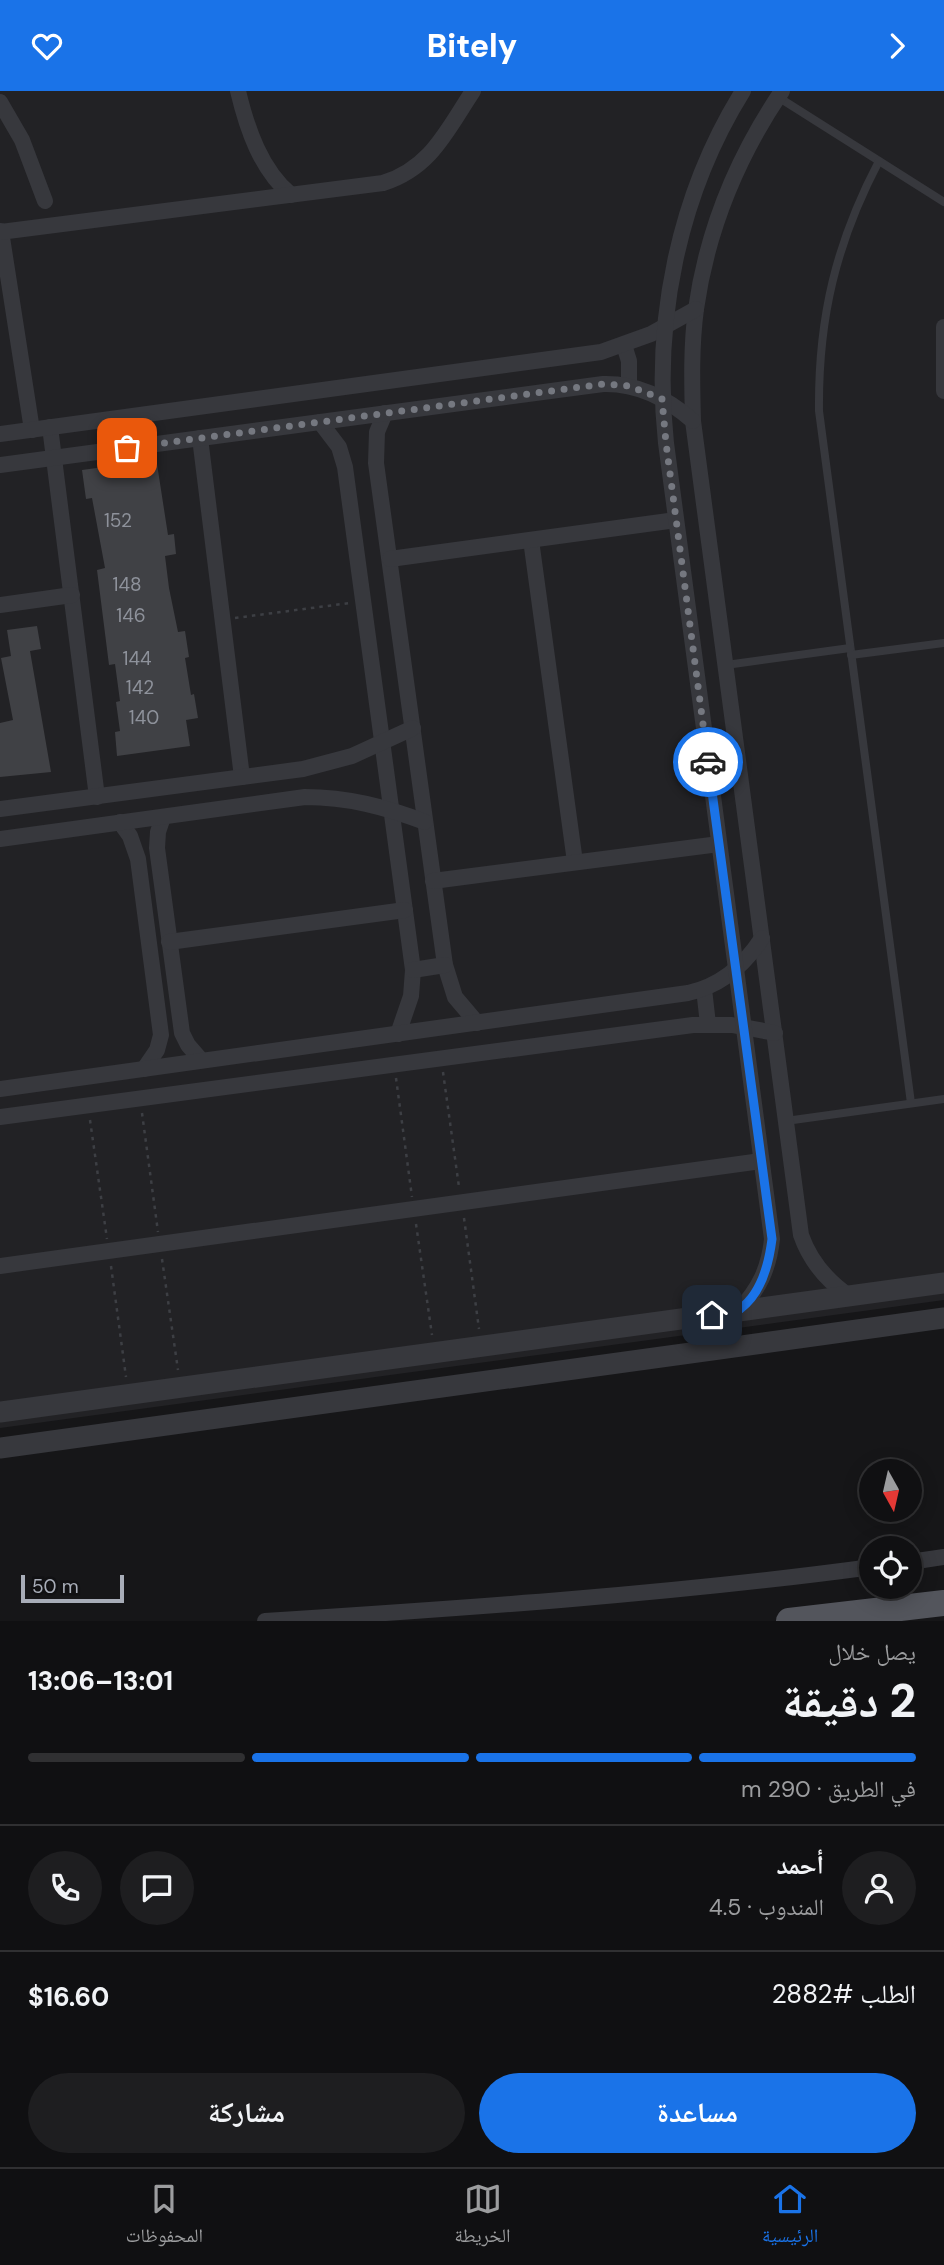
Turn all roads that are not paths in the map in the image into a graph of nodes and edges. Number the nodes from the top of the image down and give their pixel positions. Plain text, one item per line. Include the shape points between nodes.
1 (239, 91) edge
2 (473, 91) edge
3 (743, 91) edge
4 (780, 94) edge
5 (0, 101) edge
6 (879, 161) junction
7 (291, 195) junction
8 (45, 201) dead end
9 (944, 202) edge
10 (0, 232) edge
11 (696, 309) junction
12 (944, 327) edge
13 (664, 328) junction
14 (624, 345) junction
15 (629, 386) junction
16 (944, 391) edge
17 (662, 399) junction
18 (386, 413) junction
19 (693, 421) junction
20 (320, 422) junction
21 (50, 427) junction
22 (32, 430) junction
23 (0, 434) edge
24 (200, 438) junction
25 (54, 458) junction
26 (376, 463) junction
27 (0, 465) edge
28 (345, 467) junction
29 (676, 520) junction
30 (531, 540) junction
31 (390, 559) junction
32 (72, 595) junction
33 (0, 605) edge
34 (944, 643) edge
35 (851, 652) junction
36 (726, 665) junction
37 (412, 728) junction
38 (383, 744) junction
39 (320, 765) junction
40 (242, 777) junction
41 (97, 797) junction
42 (323, 797) junction
43 (0, 809) edge
44 (391, 809) junction
45 (163, 817) junction
46 (425, 822) junction
47 (120, 823) junction
48 (0, 839) edge
49 (719, 843) junction
50 (158, 856) junction
51 (138, 859) junction
52 (575, 862) junction
53 (433, 881) junction
54 (405, 910) junction
55 (762, 938) junction
56 (169, 942) junction
57 (445, 965) junction
58 (413, 969) junction
59 (736, 970) junction
60 (704, 989) junction
61 (477, 1023) junction
62 (708, 1024) junction
63 (743, 1026) junction
64 (182, 1033) junction
65 (775, 1033) junction
66 (398, 1034) junction
67 (161, 1035) junction
68 (307, 1046) junction
69 (201, 1061) junction
70 (144, 1069) junction
71 (311, 1076) junction
72 (0, 1089) edge
73 (944, 1099) edge
74 (911, 1103) junction
75 (0, 1117) edge
76 (786, 1121) junction
77 (761, 1161) junction
78 (801, 1235) junction
79 (772, 1239) junction
80 (0, 1266) edge
81 (944, 1283) edge
82 (849, 1296) junction
83 (738, 1311) junction
84 (944, 1318) edge
85 (481, 1346) junction
86 (487, 1380) junction
87 (0, 1412) edge
88 (0, 1448) edge
89 (944, 1557) edge
90 (922, 1560) edge
91 (859, 1569) edge
92 (944, 1602) edge
93 (265, 1621) edge
94 (789, 1621) edge

1 - 7 street via 262,160
2 - 7 street via 438,145 408,173 383,183
3 - 13 street via 694,195 676,257
4 - 6 lane
4 - 11 street via 725,198
5 - 8 street via 22,140
6 - 9 lane
6 - 35 lane via 835,263 818,374
7 - 10 street
10 - 22 street
11 - 13 street
11 - 19 street
12 - 16 street
13 - 14 street
13 - 17 street
14 - 15 street
14 - 21 street via 601,352
15 - 17 street
15 - 18 street via 603,384
17 - 19 street
17 - 29 street
18 - 20 street
18 - 26 street via 377,432
19 - 36 street
20 - 24 street
20 - 28 street via 339,447
21 - 22 street
21 - 25 street
22 - 23 street
24 - 25 street
24 - 40 street
25 - 27 street
25 - 32 street
26 - 28 street
26 - 31 street
28 - 38 street
29 - 30 street
29 - 49 street
30 - 31 street
30 - 52 street
31 - 37 street
32 - 33 street
32 - 41 street
34 - 35 lane
35 - 36 lane
35 - 74 lane
36 - 55 street
37 - 38 street
37 - 46 street
38 - 39 street
38 - 44 street
39 - 40 street
39 - 42 street
40 - 41 street
41 - 43 street
42 - 44 street
42 - 45 street
44 - 46 street
44 - 54 street
45 - 47 street
45 - 50 street
46 - 53 street
47 - 48 street
47 - 51 street
49 - 52 street
49 - 59 street
50 - 51 street
50 - 56 street
51 - 67 street
52 - 53 street
53 - 57 street
54 - 56 street
54 - 58 street
55 - 59 street
55 - 65 street
56 - 64 street
57 - 58 street
57 - 61 street via 455,997
58 - 66 street via 408,1009
59 - 60 street
59 - 63 street
60 - 61 street
60 - 62 street
61 - 66 street
62 - 63 street
62 - 71 street
63 - 65 street
63 - 77 street
64 - 67 street
64 - 69 street
65 - 76 street
66 - 68 street
67 - 70 street
68 - 69 street
68 - 71 street
69 - 70 street
70 - 72 street
71 - 75 street
73 - 74 lane
74 - 76 lane
76 - 78 street
77 - 79 street
77 - 80 street
78 - 79 street
78 - 82 street via 816,1265
79 - 83 street via 762,1278
81 - 82 street
82 - 83 street
83 - 85 street
84 - 86 street
85 - 86 street
85 - 87 street
86 - 88 street
89 - 90 street
91 - 93 street via 780,1580
92 - 94 main road

